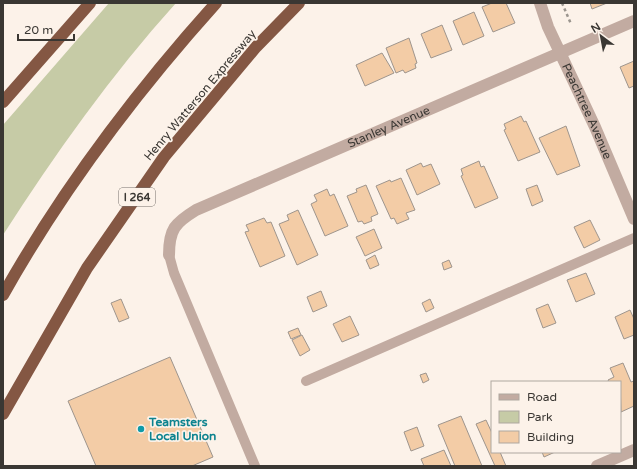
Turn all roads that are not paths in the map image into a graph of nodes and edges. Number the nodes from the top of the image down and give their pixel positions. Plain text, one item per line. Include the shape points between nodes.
1 (90, 3) edge
2 (216, 3) edge
3 (299, 3) edge
4 (540, 3) edge
5 (634, 21) edge
6 (560, 54) junction
7 (3, 102) edge
8 (634, 219) edge
9 (634, 238) edge
10 (169, 255) joint
11 (3, 294) edge
12 (306, 381) dead end
13 (3, 413) edge
14 (634, 450) edge
15 (253, 465) edge
16 (597, 466) edge

1 - 7 highway
2 - 11 highway via 177,46 102,144 40,234
3 - 13 highway, Henry Watterson Expressway / I 264 via 256,48 164,157 87,268
4 - 6 street, Peachtree Avenue
5 - 6 street, Stanley Avenue
6 - 8 street, Peachtree Avenue via 595,127
6 - 10 street, Stanley Avenue via 196,210 178,222 169,241
9 - 12 lane
10 - 15 lane via 174,273
14 - 16 street

